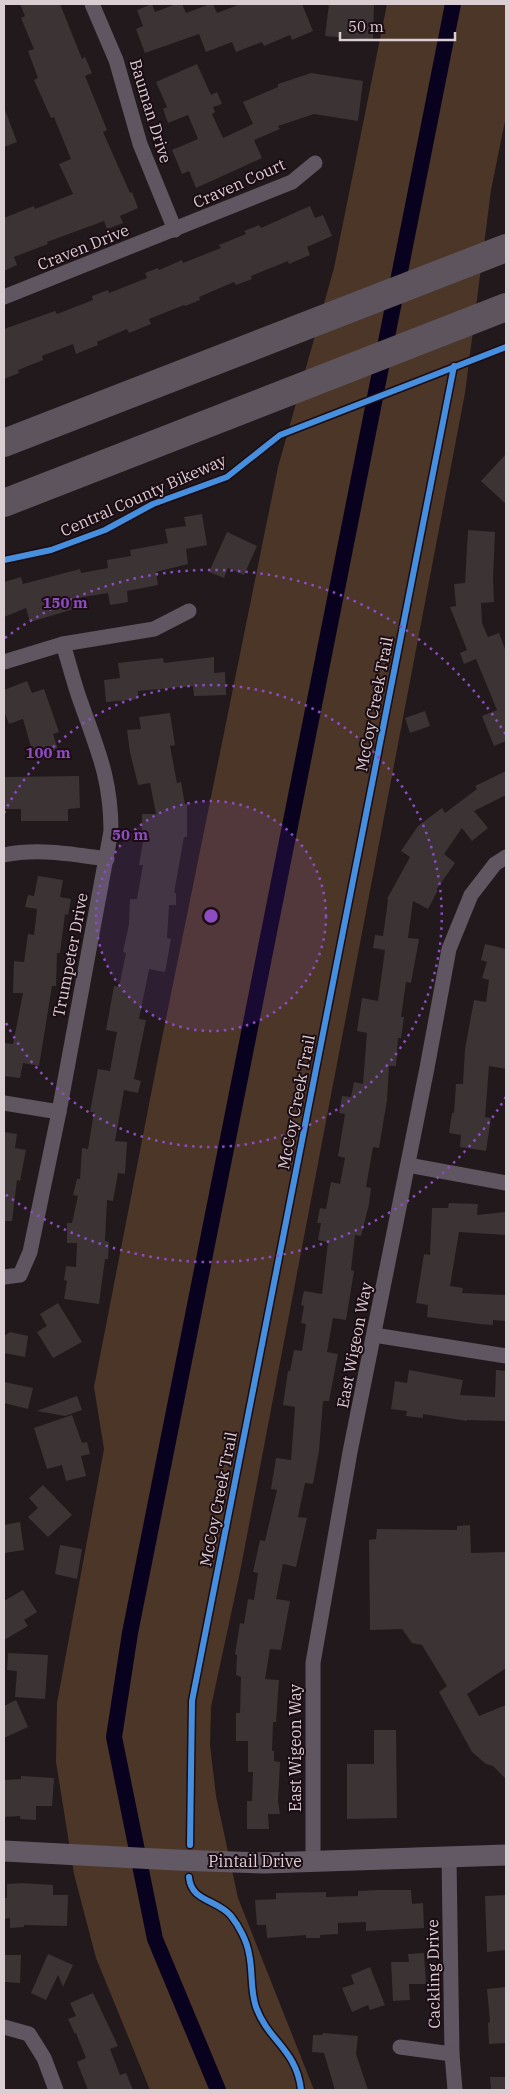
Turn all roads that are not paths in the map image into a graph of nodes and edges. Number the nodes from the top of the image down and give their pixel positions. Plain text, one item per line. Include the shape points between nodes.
1 (92, 4) edge
2 (315, 163) dead end
3 (174, 230) junction
4 (506, 248) edge
5 (4, 297) edge
6 (506, 307) edge
7 (4, 443) edge
8 (4, 503) edge
9 (189, 611) dead end
10 (63, 644) junction
11 (4, 662) edge
12 (4, 855) edge
13 (506, 857) edge
14 (107, 859) junction
15 (4, 1103) edge
16 (58, 1112) junction
17 (408, 1165) junction
18 (506, 1183) edge
19 (4, 1277) edge
20 (374, 1335) junction
21 (506, 1356) edge
22 (4, 1851) edge
23 (506, 1855) edge
24 (449, 1858) junction
25 (313, 1862) junction
26 (4, 2027) edge
27 (400, 2047) dead end
28 (452, 2054) junction
29 (56, 2090) edge
30 (455, 2090) edge

1 - 3 street, Bauman Drive via 116,60 140,144
2 - 3 street, Craven Court via 292,182
3 - 5 street, Craven Drive
4 - 7 highway
6 - 8 highway
9 - 10 street via 154,629
10 - 11 street
10 - 14 street, Trumpeter Drive via 106,776 111,805
12 - 14 street via 53,852
13 - 17 street, East Wigeon Way via 495,864 471,896 449,949
14 - 16 street, Trumpeter Drive
15 - 16 street
16 - 19 street, Trumpeter Drive via 30,1252 20,1276
17 - 18 street
17 - 20 street, East Wigeon Way
20 - 21 street
20 - 25 street, East Wigeon Way via 313,1663
22 - 25 street, Pintail Drive via 176,1860
23 - 24 street, Pintail Drive
24 - 25 street, Pintail Drive
24 - 28 street, Cackling Drive
26 - 29 street via 29,2034 44,2058
27 - 28 street
28 - 30 street, Cackling Drive

